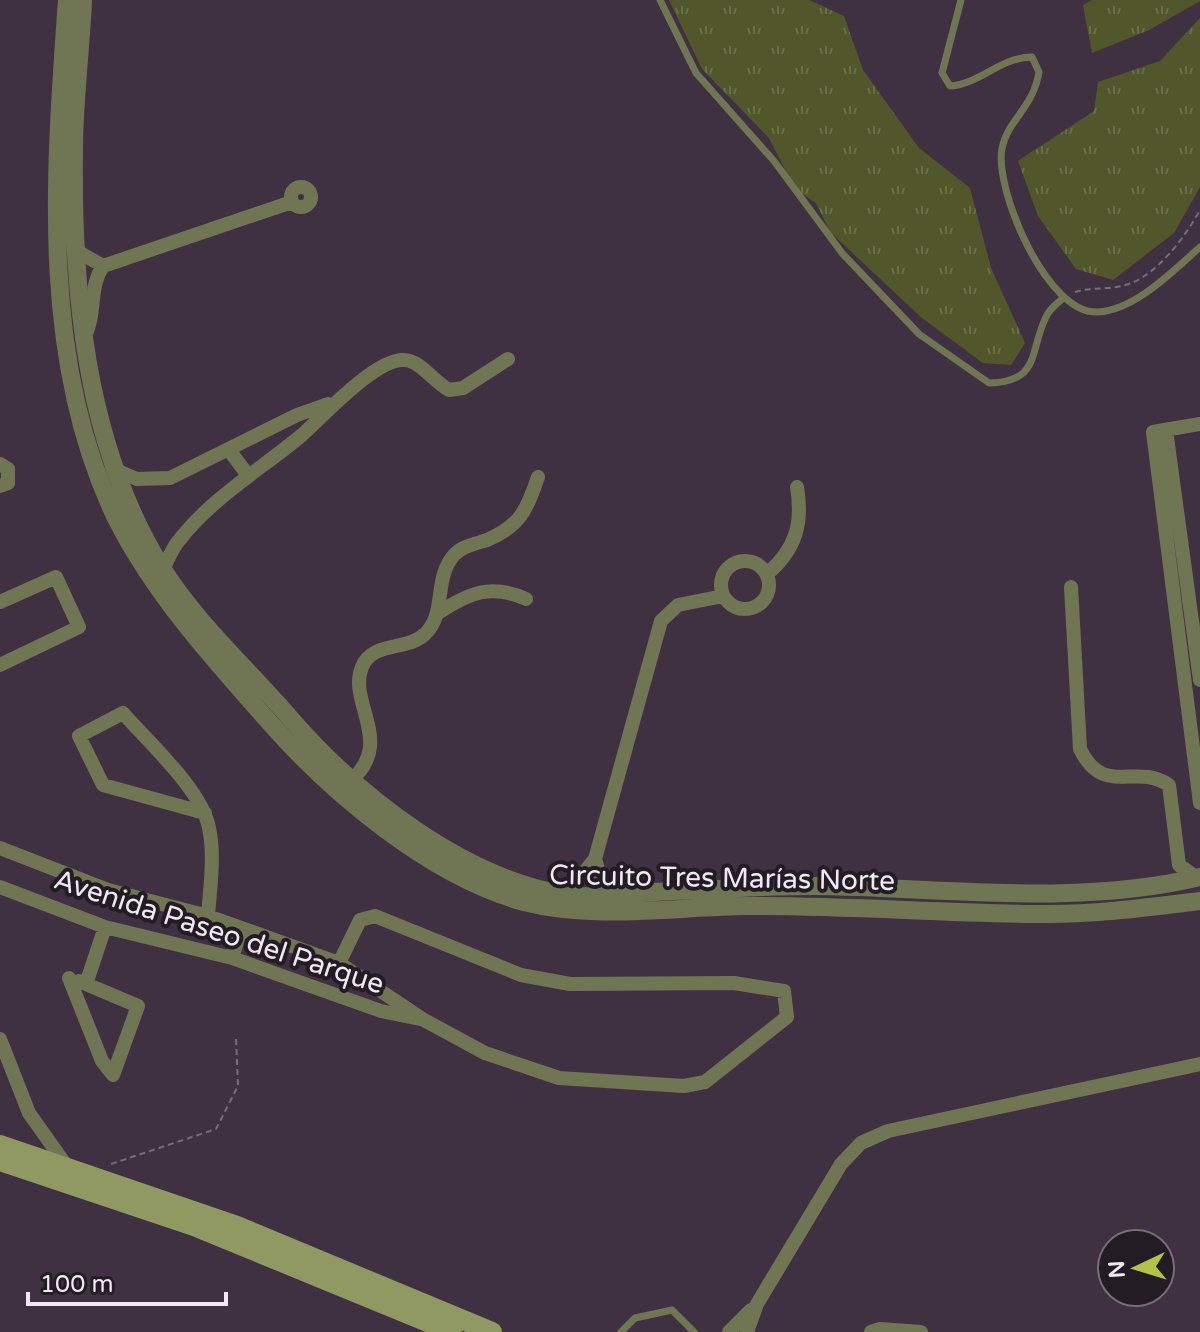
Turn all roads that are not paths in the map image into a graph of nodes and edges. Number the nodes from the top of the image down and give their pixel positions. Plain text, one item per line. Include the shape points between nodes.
1 (67, 0) edge
2 (83, 0) edge
3 (660, 0) edge
4 (961, 0) edge
5 (292, 202) dead end
6 (1200, 247) edge
7 (75, 250) junction
8 (103, 266) junction
9 (1063, 298) junction
10 (84, 344) junction
11 (65, 349) junction
12 (508, 359) dead end
13 (333, 403) junction
14 (1200, 424) edge
15 (1166, 430) junction
16 (229, 450) junction
17 (0, 464) edge
18 (115, 470) junction
19 (247, 474) junction
20 (538, 477) dead end
21 (0, 486) edge
22 (797, 487) dead end
23 (163, 570) junction
24 (768, 573) junction
25 (1071, 587) dead end
26 (723, 596) junction
27 (526, 599) dead end
28 (0, 602) edge
29 (1173, 605) junction
30 (1193, 612) edge
31 (438, 613) junction
32 (0, 665) edge
33 (1200, 680) edge
34 (309, 753) junction
35 (350, 781) junction
36 (1200, 803) edge
37 (205, 813) junction
38 (0, 848) edge
39 (595, 859) junction
40 (1179, 865) junction
41 (1199, 878) edge
42 (1159, 885) junction
43 (0, 887) edge
44 (566, 895) junction
45 (601, 896) junction
46 (1200, 901) edge
47 (208, 916) junction
48 (105, 927) junction
49 (241, 929) junction
50 (232, 958) junction
51 (339, 963) junction
52 (86, 984) junction
53 (424, 1020) junction
54 (0, 1039) edge
55 (1200, 1064) edge
56 (0, 1145) edge
57 (0, 1161) edge
58 (68, 1168) junction
59 (757, 1304) junction
60 (452, 1332) edge
61 (492, 1332) edge
62 (621, 1332) edge
63 (694, 1332) edge
64 (729, 1332) edge
65 (747, 1332) edge
66 (871, 1332) edge
67 (921, 1332) edge

1 - 11 street, Circuito Tres Marías Norte via 58,124
2 - 7 street, Circuito Tres Marías Norte via 74,145
3 - 9 lane via 696,73 774,161 842,253 919,334 989,383 1002,382 1020,377 1031,365 1044,319
4 - 9 lane via 942,73 950,86 962,85 1014,57 1032,57 1039,72 1031,103 1009,129 1001,166 1022,237
5 - 8 street
6 - 9 lane via 1141,295 1113,310 1093,313
7 - 8 street
7 - 10 street, Circuito Tres Marías Norte
8 - 10 street via 96,277
10 - 11 street
10 - 18 street, Circuito Tres Marías Norte
11 - 34 street, Circuito Tres Marías Norte via 102,484 142,563 174,611
12 - 13 street via 463,388 449,390 415,364 387,364
13 - 16 street
13 - 19 street via 305,432
14 - 15 street
15 - 29 street via 1153,432
15 - 30 street
16 - 18 street via 170,478 137,479
16 - 19 street
17 - 21 street via 8,469 8,483
18 - 23 street, Circuito Tres Marías Norte via 132,517
19 - 23 street via 177,543
20 - 31 street via 514,527 455,554 444,570
22 - 24 street via 802,513 794,539
23 - 34 street, Circuito Tres Marías Norte
24 - 26 street via 753,561 734,563 721,577
24 - 26 street via 770,593 757,608 737,609
25 - 40 street via 1080,749 1090,769 1108,777 1157,777 1169,785
26 - 39 street via 678,605 661,621
27 - 31 street via 488,589 466,595
28 - 32 street via 56,577 79,627
29 - 30 street
29 - 36 street
30 - 33 street
31 - 35 street via 422,637 374,653 360,669 371,741 365,768
34 - 35 street, Circuito Tres Marías Norte
34 - 46 street, Circuito Tres Marías Norte via 394,835 448,869 525,902 576,909 848,906 1050,914
35 - 44 street, Circuito Tres Marías Norte via 459,856 504,877
37 - 37 street via 123,713 79,736 103,785
37 - 47 street via 210,843
38 - 47 street, Avenida Paseo del Parque via 108,890
39 - 44 street
39 - 45 street
40 - 41 street
40 - 42 street
41 - 42 street, Circuito Tres Marías Norte
42 - 45 street, Circuito Tres Marías Norte via 1014,893 810,886
43 - 48 street, Avenida Paseo del Parque
44 - 45 street, Circuito Tres Marías Norte
47 - 49 street, Avenida Paseo del Parque
48 - 50 street, Avenida Paseo del Parque
48 - 52 street
49 - 50 street
49 - 51 street, Avenida Paseo del Parque
50 - 53 street, Avenida Paseo del Parque via 381,1011
51 - 53 street, Avenida Paseo del Parque
51 - 53 street, Avenida Paseo del Parque via 360,920 375,916 521,975 570,984 734,983 784,991 787,1017 705,1082 684,1086 559,1078 485,1053
52 - 52 street via 69,978 102,1061 113,1075 138,1006
54 - 58 street via 29,1113
55 - 59 street via 888,1131 861,1143 841,1164
56 - 58 main road
57 - 60 main road via 194,1226
58 - 61 main road via 237,1226
59 - 64 street
59 - 65 street
62 - 63 lane via 635,1318 672,1310
66 - 67 street

